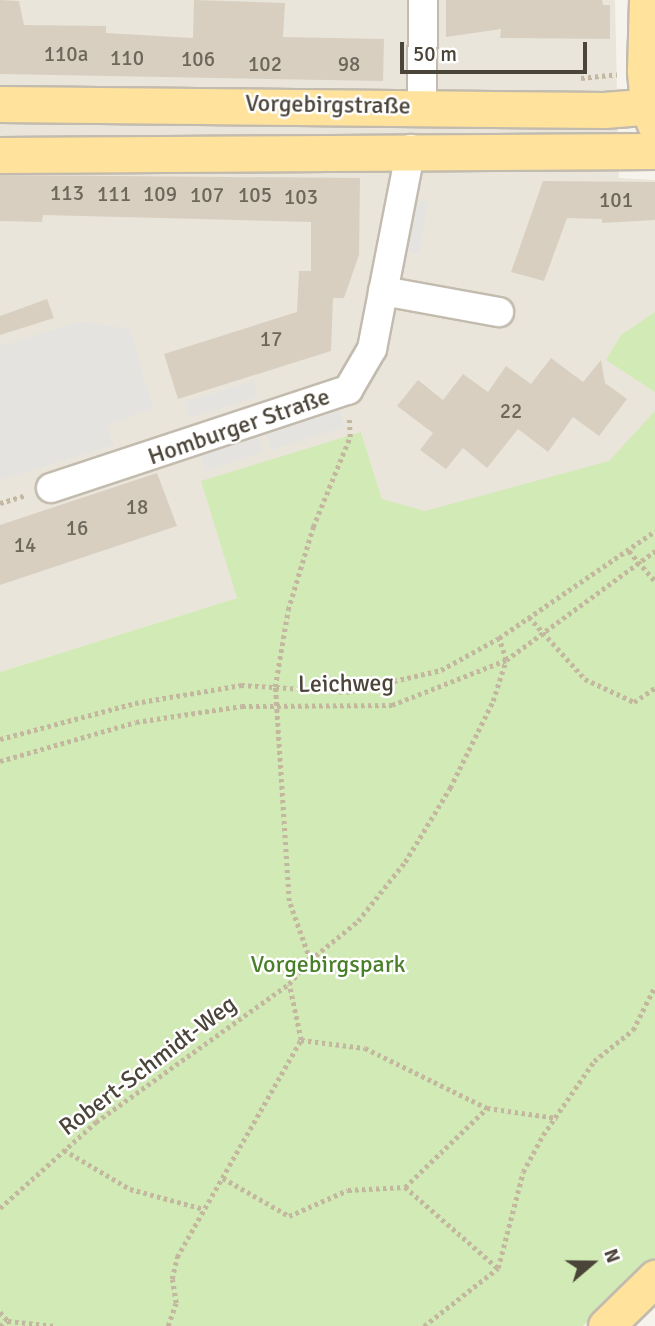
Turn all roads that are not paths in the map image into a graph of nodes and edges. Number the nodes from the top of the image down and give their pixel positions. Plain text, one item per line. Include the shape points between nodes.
1 (423, 0) edge
2 (647, 0) edge
3 (0, 104) edge
4 (422, 107) junction
5 (653, 112) edge
6 (411, 149) junction
7 (655, 151) edge
8 (0, 155) edge
9 (383, 291) junction
10 (499, 312) dead end
11 (51, 488) dead end
12 (655, 1278) edge
13 (606, 1326) edge

1 - 4 street
2 - 5 main road
3 - 4 main road, Vorgebirgstraße
4 - 5 main road, Vorgebirgstraße
6 - 7 main road, Vorgebirgstraße
6 - 8 main road, Vorgebirgstraße
6 - 9 street, Homburger Straße
9 - 10 street
9 - 11 street, Homburger Straße via 372,349 348,390
12 - 13 main road

